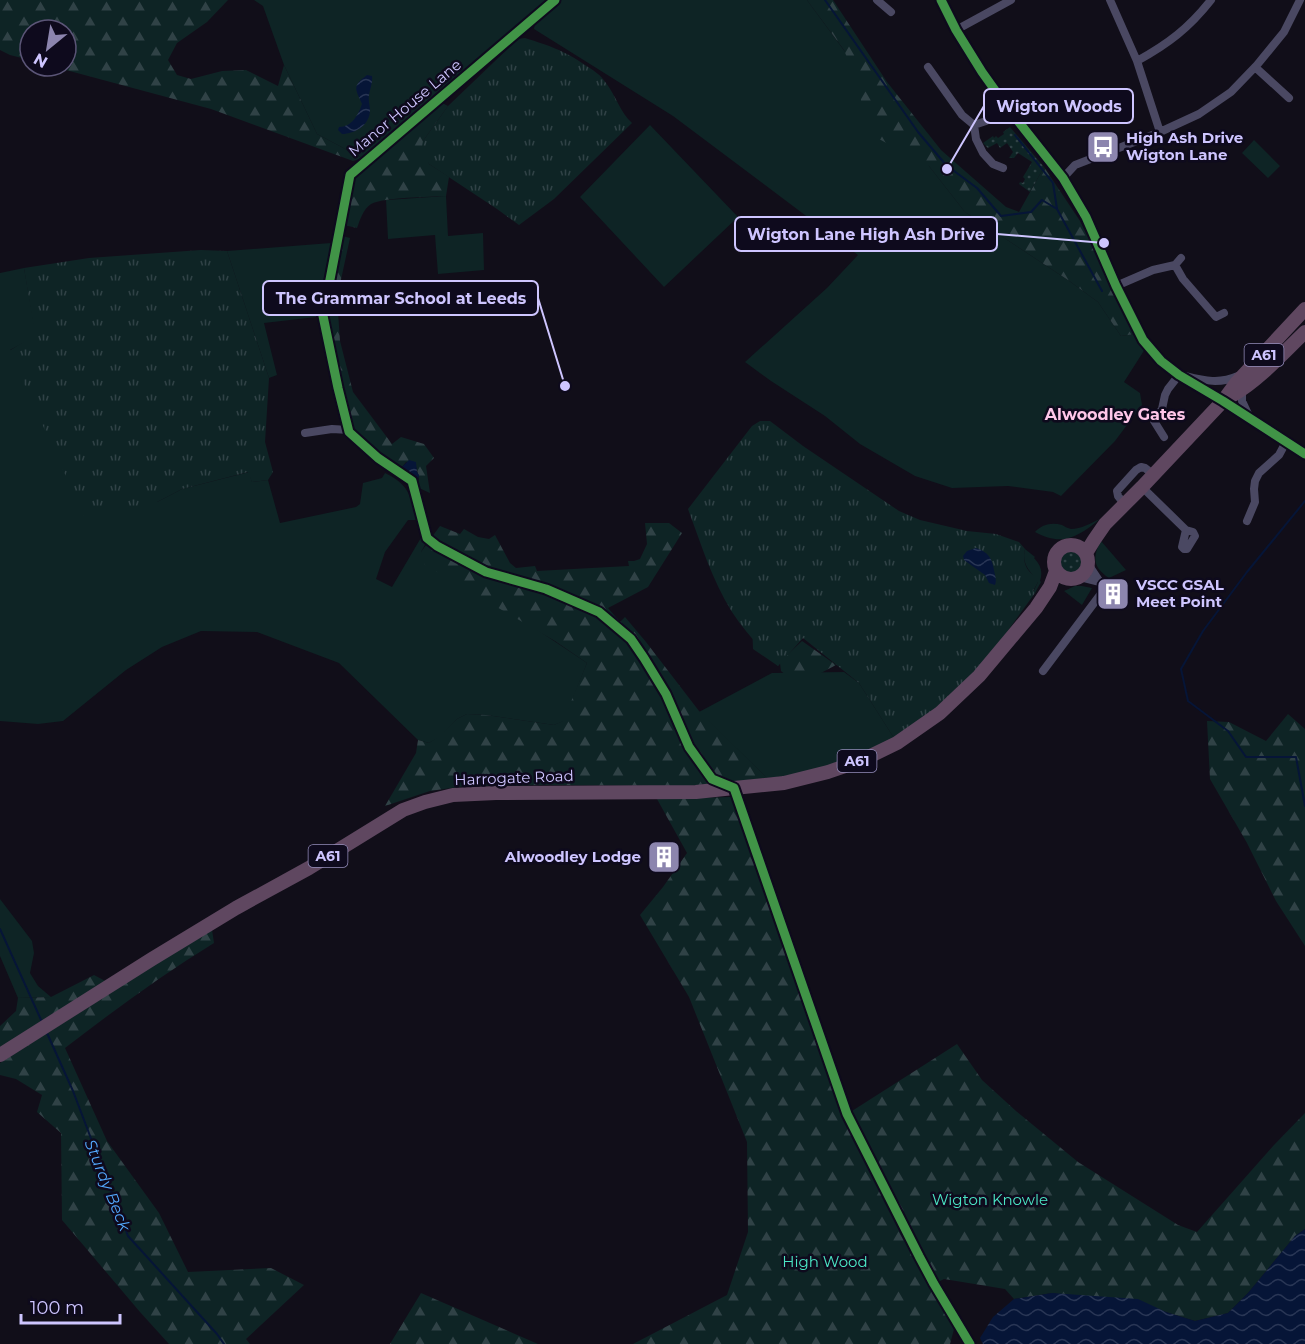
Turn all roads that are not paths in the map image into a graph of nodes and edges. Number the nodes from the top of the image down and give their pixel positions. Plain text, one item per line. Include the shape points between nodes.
1 (555, 0) edge
2 (877, 0) edge
3 (941, 0) edge
4 (1011, 0) edge
5 (1110, 0) edge
6 (1211, 0) edge
7 (1300, 0) edge
8 (891, 12) dead end
9 (956, 30) junction
10 (1137, 61) junction
11 (928, 67) dead end
12 (1256, 67) junction
13 (1289, 98) dead end
14 (1007, 107) junction
15 (974, 125) junction
16 (1160, 132) junction
17 (1003, 168) dead end
18 (1063, 178) junction
19 (1181, 258) dead end
20 (1174, 265) junction
21 (1116, 286) junction
22 (1305, 309) edge
23 (1224, 313) dead end
24 (1305, 332) edge
25 (1281, 345) junction
26 (1248, 370) junction
27 (1179, 375) junction
28 (1242, 389) junction
29 (1223, 401) junction
30 (1249, 418) junction
31 (349, 430) junction
32 (304, 433) dead end
33 (1164, 437) dead end
34 (1286, 441) junction
35 (1305, 454) edge
36 (1154, 475) junction
37 (1142, 488) junction
38 (1125, 505) junction
39 (1247, 521) dead end
40 (1105, 524) junction
41 (1186, 531) dead end
42 (1074, 545) junction
43 (437, 546) dead end
44 (1087, 559) junction
45 (1068, 576) junction
46 (1103, 585) junction
47 (1114, 594) dead end
48 (1043, 671) dead end
49 (0, 1055) edge

1 - 31 street, Manor House Lane via 350,175 323,316
2 - 8 street
3 - 9 street
4 - 9 street
5 - 10 street
6 - 10 street via 1165,46
7 - 12 street via 1284,32
9 - 14 street
10 - 16 street
11 - 15 street via 962,115
12 - 13 street
12 - 16 street via 1231,92 1199,114
14 - 15 street
14 - 18 street
15 - 17 street via 983,153
16 - 18 street via 1075,165
18 - 21 street via 1086,218
19 - 20 street
20 - 21 street
20 - 23 street via 1216,317
21 - 27 street via 1143,340
22 - 25 highway, A61
24 - 25 highway, A61
25 - 26 highway, A61
25 - 28 highway, A61
26 - 27 street via 1227,381 1209,382
26 - 29 highway, A61
27 - 29 street
27 - 33 street via 1154,421
28 - 29 highway, A61
28 - 30 street
29 - 30 street
29 - 36 highway, A61
30 - 34 street
31 - 32 street
31 - 43 street via 378,458 412,481 427,538
34 - 35 street
34 - 39 street via 1279,455 1259,472 1255,502
36 - 37 highway, A61
36 - 38 street via 1145,468 1136,470 1117,491
37 - 38 highway, A61
37 - 41 street
38 - 40 highway, A61
40 - 42 highway, A61
40 - 44 highway, A61
42 - 44 highway via 1083,549
42 - 45 highway, A61 via 1064,546 1056,554 1054,566
44 - 45 highway, A61 via 1087,569
44 - 46 street
45 - 46 street
45 - 49 highway, Harrogate Road / A61 via 940,713 897,743 860,761 784,783 696,792 496,793 453,795 425,802 403,810 152,959
46 - 47 street
46 - 48 street

